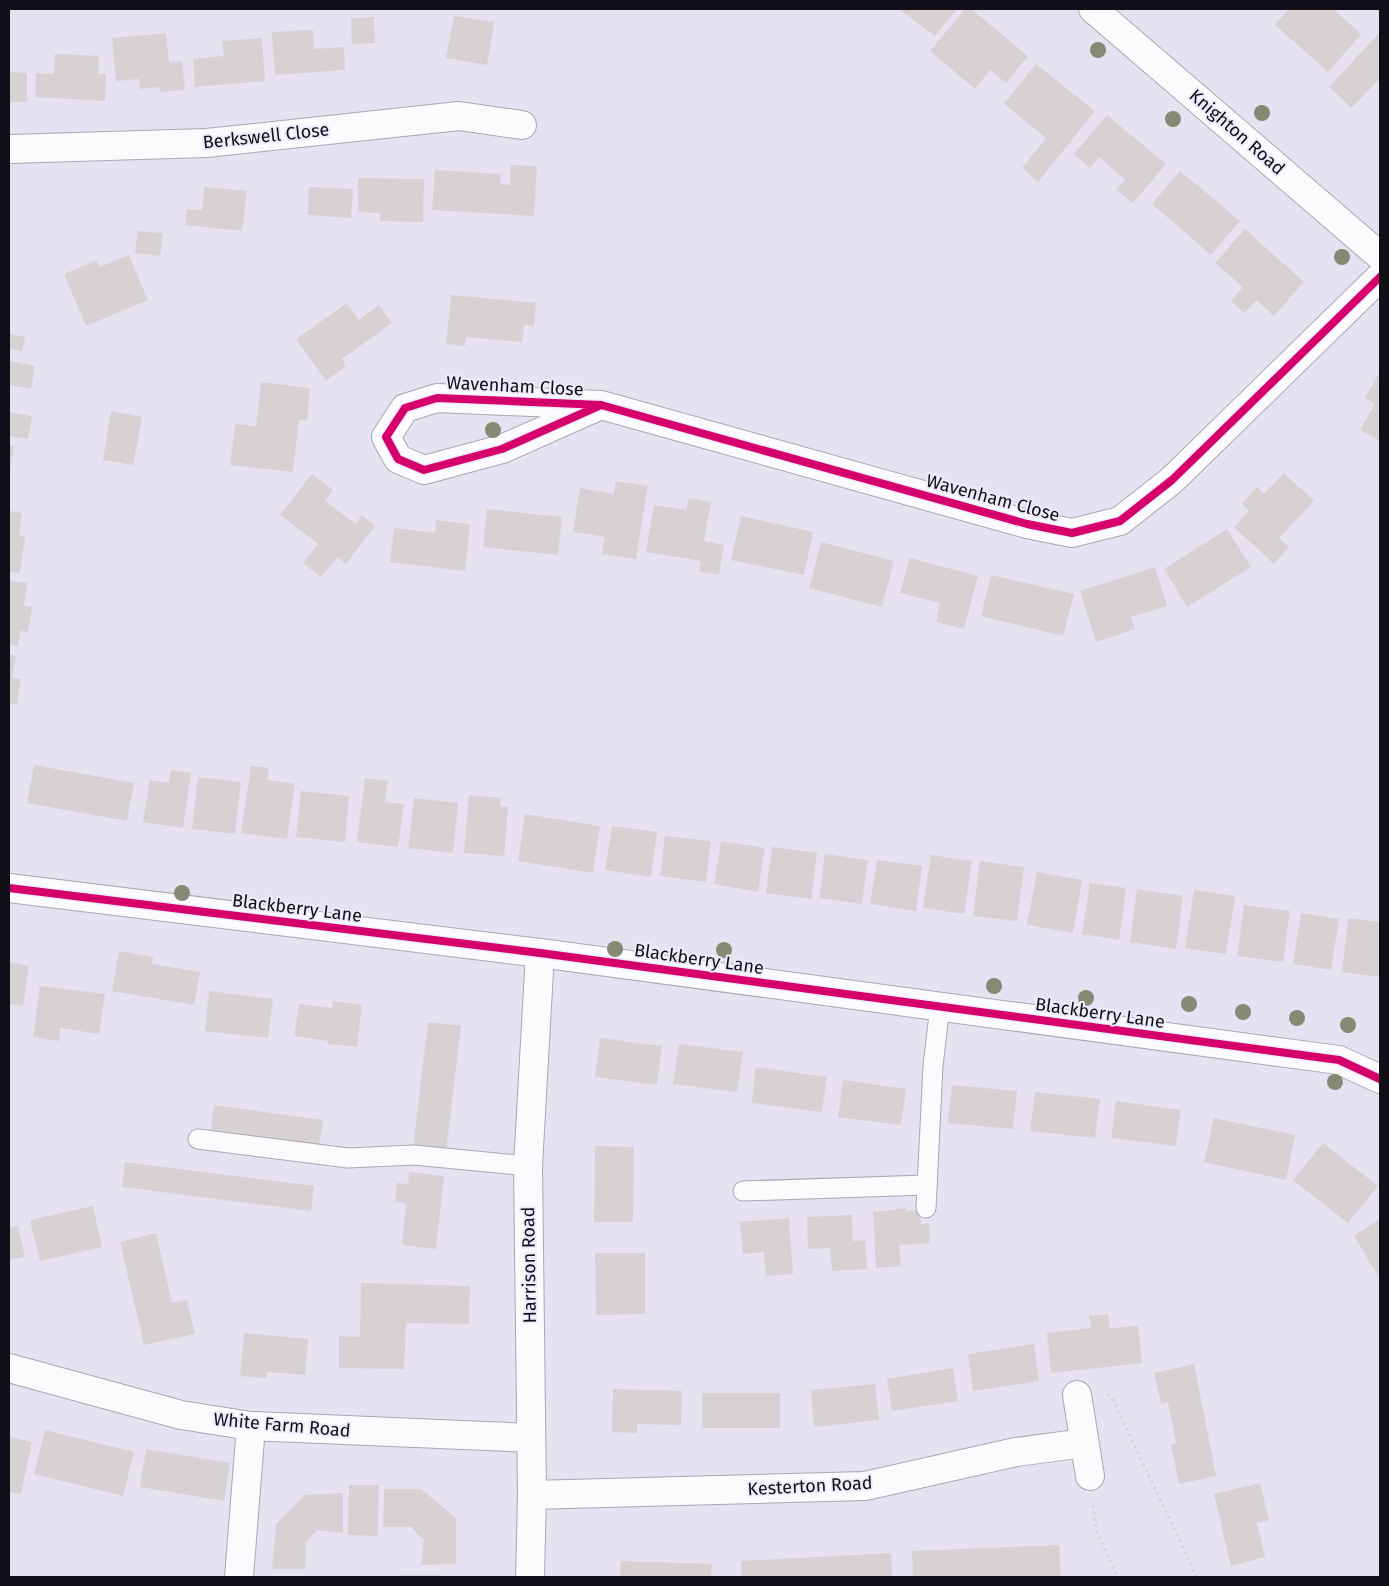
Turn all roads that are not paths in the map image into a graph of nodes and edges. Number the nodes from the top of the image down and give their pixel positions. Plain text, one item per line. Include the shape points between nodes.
1 (1094, 9) edge
2 (522, 125) dead end
3 (9, 149) edge
4 (1380, 256) edge
5 (1380, 277) edge
6 (601, 405) junction
7 (9, 888) edge
8 (540, 952) junction
9 (940, 1006) junction
10 (1380, 1079) edge
11 (198, 1139) dead end
12 (528, 1166) junction
13 (927, 1185) junction
14 (743, 1191) dead end
15 (926, 1208) dead end
16 (9, 1368) edge
17 (1077, 1395) road end
18 (251, 1426) junction
19 (531, 1438) junction
20 (1084, 1443) junction
21 (1090, 1476) road end
22 (532, 1495) junction
23 (239, 1577) edge
24 (530, 1577) edge

1 - 4 street, Knighton Road
2 - 3 street, Berkswell Close via 459,116 207,143
5 - 6 street, Wavenham Close via 1172,480 1120,521 1072,533 1027,524
6 - 6 street, Wavenham Close via 502,448 424,470 398,459 386,437 405,408 437,398
7 - 8 street, Blackberry Lane
8 - 9 street, Blackberry Lane
8 - 12 street, Harrison Road
9 - 10 street, Blackberry Lane via 1338,1060
9 - 13 lane via 933,1066
11 - 12 lane via 348,1158 414,1155
12 - 19 street, Harrison Road
13 - 14 lane
13 - 15 lane
16 - 18 street, White Farm Road via 180,1415
17 - 20 street
18 - 19 street, White Farm Road
18 - 23 street
19 - 22 street, Harrison Road
20 - 21 street
20 - 22 street, Kesterton Road via 1016,1452 866,1486
22 - 24 street, Harrison Road

